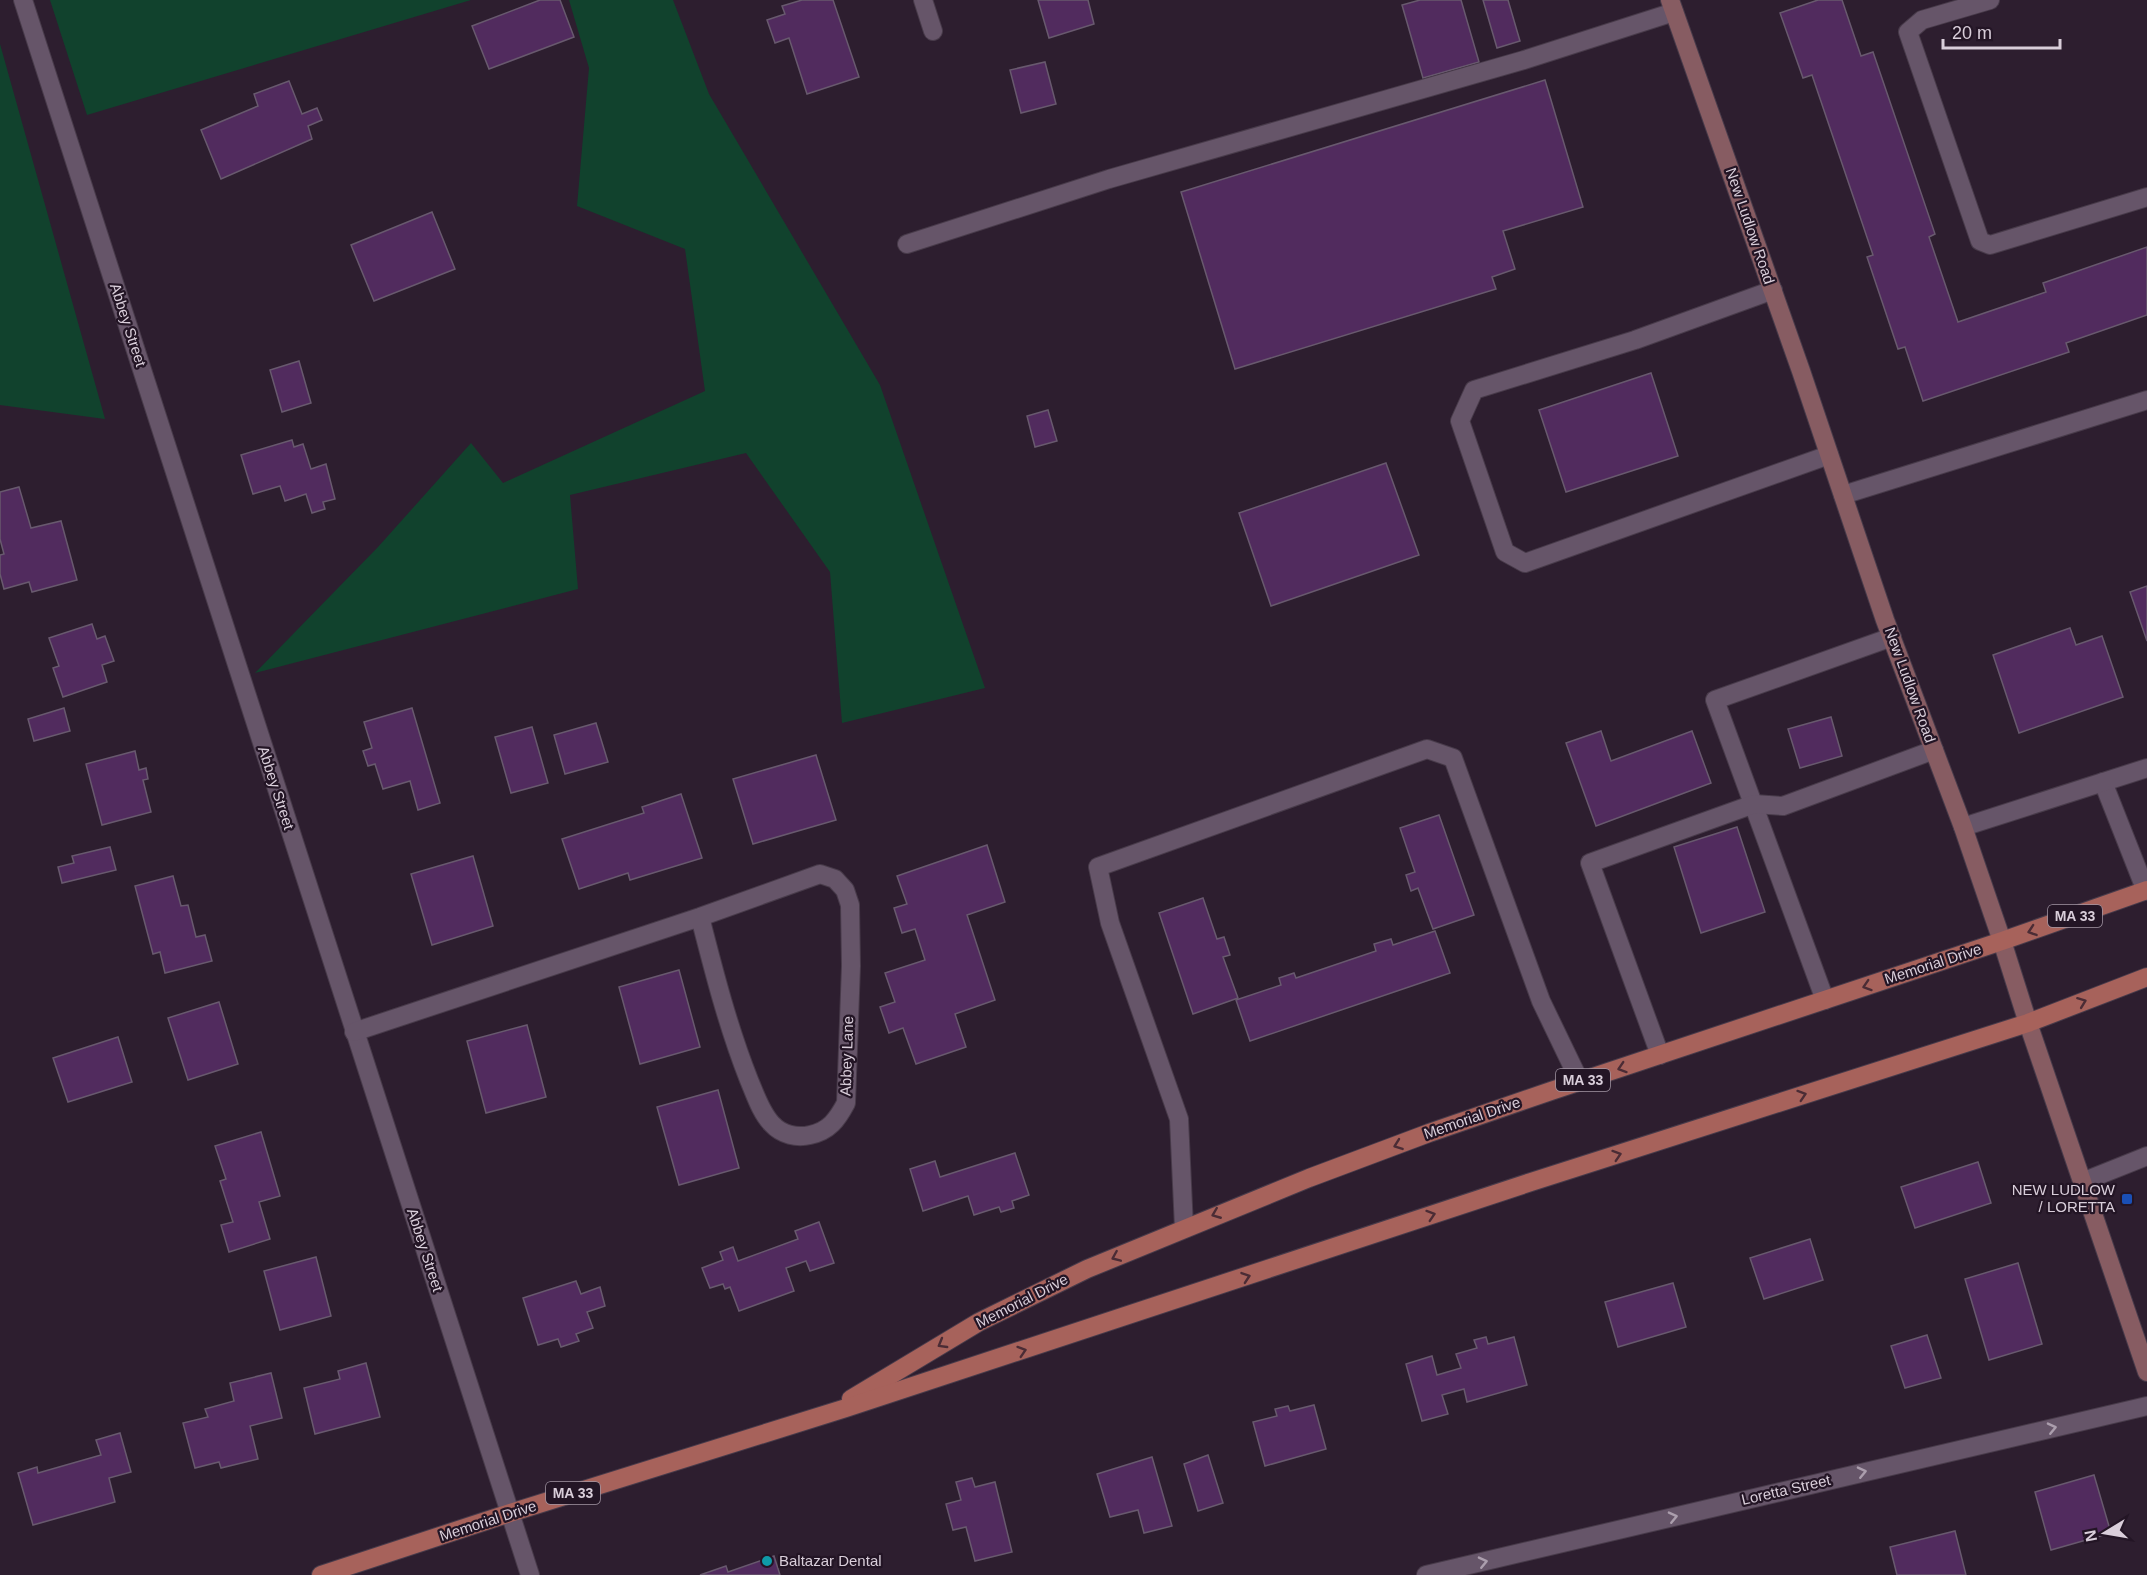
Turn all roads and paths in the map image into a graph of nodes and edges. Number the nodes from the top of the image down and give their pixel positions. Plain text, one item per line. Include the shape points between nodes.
1 (23, 0) edge
2 (923, 0) edge
3 (1990, 0) edge
4 (1672, 6) edge
5 (933, 31) dead end
6 (2147, 197) edge
7 (907, 244) dead end
8 (1773, 290) junction
9 (2147, 400) edge
10 (1829, 455) junction
11 (1843, 495) junction
12 (1892, 638) junction
13 (1934, 750) junction
14 (2147, 768) edge
15 (2103, 782) junction
16 (1754, 804) junction
17 (1963, 826) junction
18 (2147, 890) edge
19 (700, 917) junction
20 (2002, 941) junction
21 (2147, 977) edge
22 (1824, 1000) junction
23 (2028, 1023) junction
24 (354, 1032) junction
25 (1660, 1055) junction
26 (1580, 1082) junction
27 (2147, 1156) edge
28 (2082, 1182) junction
29 (1184, 1228) junction
30 (2147, 1371) edge
31 (2147, 1406) edge
32 (826, 1415) junction
33 (510, 1513) junction
34 (321, 1575) edge
35 (530, 1575) edge
36 (1426, 1575) edge

1 - 24 street, Abbey Street
2 - 5 street
3 - 6 street via 1922,20 1908,32 1980,240 1990,245
4 - 7 street via 1524,60 1109,179
4 - 8 main road, New Ludlow Road
8 - 10 main road, New Ludlow Road
8 - 10 street via 1635,340 1474,390 1460,421 1467,442 1505,552 1525,563
9 - 11 street
10 - 11 main road, New Ludlow Road
11 - 12 main road, New Ludlow Road
12 - 13 main road, New Ludlow Road
12 - 16 street via 1715,700
13 - 16 street via 1783,806
13 - 17 main road, New Ludlow Road
14 - 15 street
15 - 17 street
15 - 18 street
16 - 22 street
16 - 25 street via 1590,863
17 - 20 main road, New Ludlow Road
18 -> 20 main road, Memorial Drive / MA 33
19 - 19 street, Abbey Lane via 740,1057 758,1102 772,1125 786,1134 802,1137 821,1132 836,1122 846,1103 851,966 850,905 845,890 835,879 820,874
19 - 24 street, Abbey Lane
20 -> 22 main road, Memorial Drive / MA 33
20 - 23 main road, New Ludlow Road
23 -> 21 main road, Memorial Drive / MA 33
22 - 25 main road, Memorial Drive / MA 33
23 - 28 main road, New Ludlow Road
32 -> 23 main road, Memorial Drive / MA 33
24 - 33 street, Abbey Street
25 -> 26 main road, Memorial Drive / MA 33
26 -> 29 main road, Memorial Drive / MA 33 via 1429,1133
26 - 29 street via 1541,1001 1454,758 1427,749 1098,867 1110,923 1179,1119
27 - 28 street
28 - 30 main road, New Ludlow Road
29 -> 32 main road, Memorial Drive / MA 33 via 1087,1269 979,1322
36 -> 31 street, Loretta Street
32 - 33 main road, Memorial Drive / MA 33
33 - 34 main road, Memorial Drive / MA 33
33 - 35 street, Abbey Street

